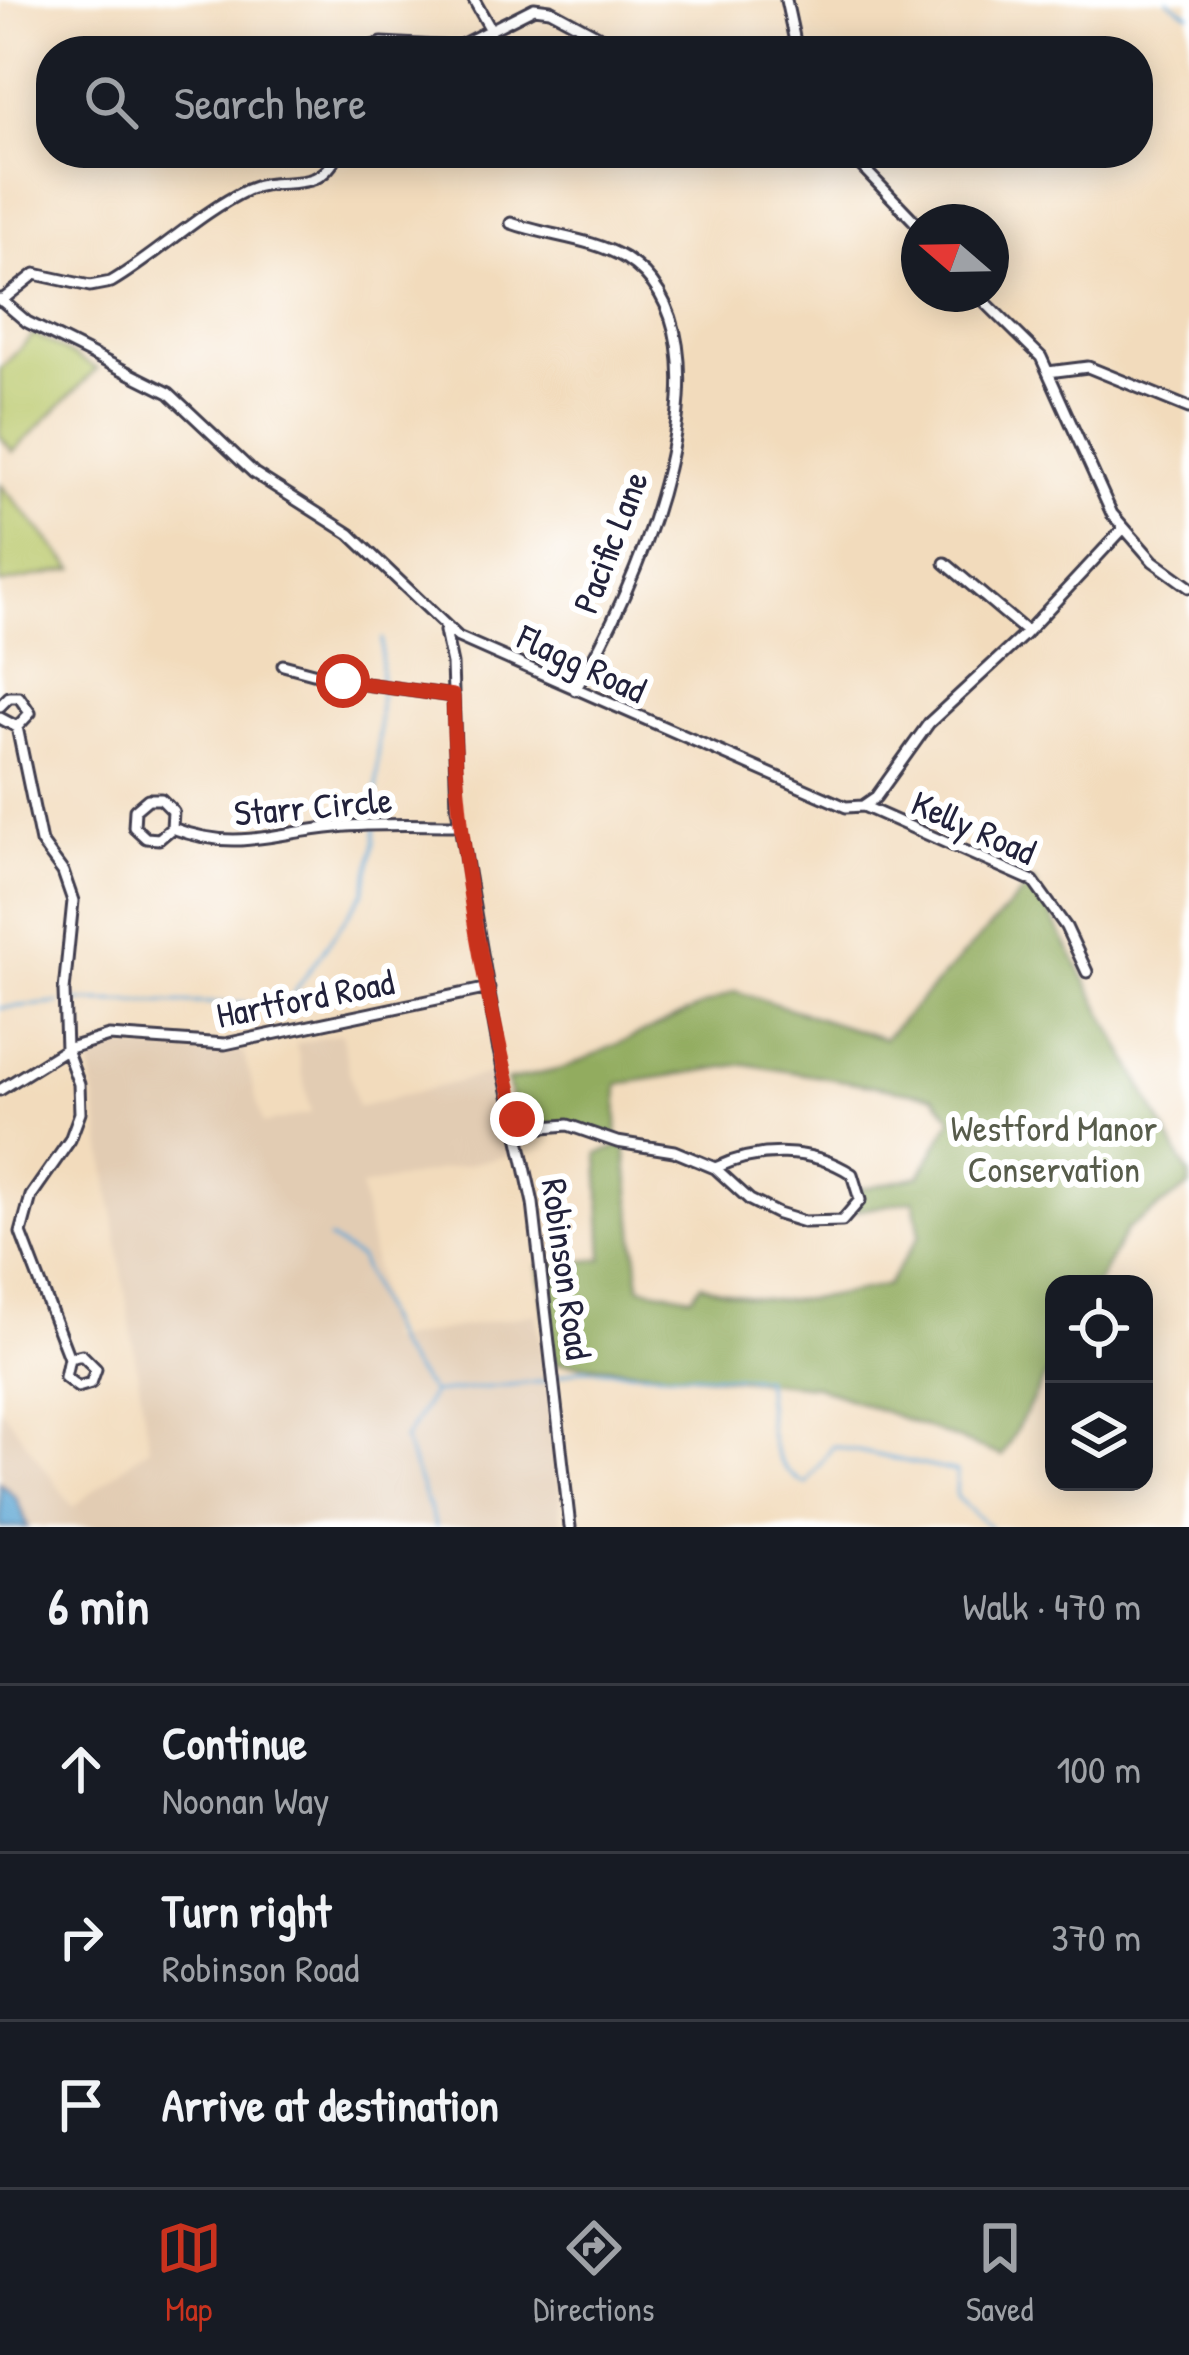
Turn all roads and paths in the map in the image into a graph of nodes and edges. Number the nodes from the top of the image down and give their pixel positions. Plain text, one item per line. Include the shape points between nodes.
1 (474, 0) edge
2 (786, 0) edge
3 (491, 31) junction
4 (480, 36) edge
5 (598, 36) edge
6 (794, 36) edge
7 (326, 168) edge
8 (863, 168) edge
9 (901, 207) edge
10 (511, 223) dead end
11 (1, 300) edge
12 (997, 312) edge
13 (1048, 372) junction
14 (1189, 408) edge
15 (1123, 529) junction
16 (945, 562) dead end
17 (1189, 587) edge
18 (444, 628) junction
19 (1027, 632) junction
20 (471, 643) junction
21 (452, 664) junction
22 (283, 665) dead end
23 (575, 690) junction
24 (453, 696) junction
25 (0, 706) edge
26 (0, 718) edge
27 (16, 727) junction
28 (863, 806) junction
29 (460, 825) junction
30 (172, 828) junction
31 (1087, 972) dead end
32 (489, 988) junction
33 (66, 1048) junction
34 (0, 1090) edge
35 (520, 1129) junction
36 (715, 1168) junction
37 (69, 1358) dead end
38 (570, 1527) edge

1 - 3 street
2 - 6 street
3 - 4 street
3 - 5 street via 543,8
7 - 11 street via 317,179 250,189 112,282 90,286 35,274
8 - 9 street
10 - 23 street, Pacific Lane via 625,259 656,286 678,345 662,494
11 - 18 street, Flagg Road via 27,322 169,393 254,473 350,534
12 - 13 street
13 - 14 street via 1088,367
13 - 15 street
15 - 17 street
15 - 19 street
16 - 19 street
18 - 20 street, Flagg Road
18 - 21 street, Robinson Road
19 - 28 street via 929,723
20 - 21 street
20 - 23 street, Flagg Road
21 - 24 street, Robinson Road
22 - 24 street
23 - 28 street, Flagg Road via 832,802
24 - 29 street, Robinson Road
25 - 27 street via 14,696 27,703 28,718
26 - 27 street
27 - 33 street via 41,842 73,901
28 - 31 street, Kelly Road via 1033,881
29 - 30 street, Starr Circle via 241,843
29 - 32 street, Robinson Road
30 - 30 street, Starr Circle via 165,801 148,799 135,810 134,826 146,838
32 - 33 street, Hartford Road via 225,1044 109,1036
32 - 35 street, Robinson Road
33 - 34 street, Hartford Road
33 - 37 street via 80,1113 27,1203 21,1233
35 - 36 street via 575,1126
35 - 38 street, Robinson Road
36 - 36 street via 761,1154 805,1156 852,1174 860,1201 842,1221 804,1222 759,1205

